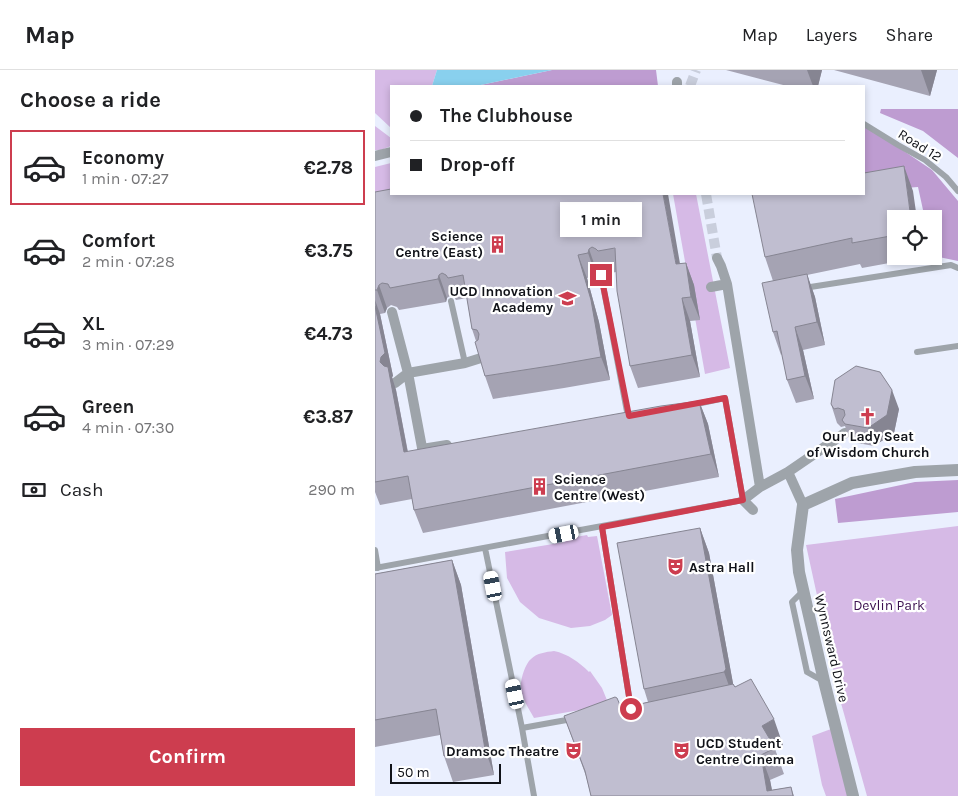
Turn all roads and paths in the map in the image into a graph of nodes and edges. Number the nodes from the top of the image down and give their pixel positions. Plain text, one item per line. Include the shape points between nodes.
1 (865, 125) edge
2 (390, 152) edge
3 (375, 156) edge
4 (958, 191) edge
5 (717, 258) tunnel mouth
6 (958, 268) edge
7 (601, 275) dead end
8 (727, 284) junction
9 (711, 287) dead end
10 (799, 288) edge
11 (451, 301) dead end
12 (392, 312) dead end
13 (958, 346) edge
14 (917, 352) dead end
15 (481, 358) edge
16 (465, 363) junction
17 (408, 373) junction
18 (395, 383) dead end
19 (686, 406) edge
20 (628, 416) edge
21 (845, 433) edge
22 (462, 442) edge
23 (422, 449) junction
24 (425, 462) edge
25 (958, 470) edge
26 (788, 472) junction
27 (760, 487) junction
28 (743, 500) junction
29 (803, 505) junction
30 (753, 510) dead end
31 (602, 527) junction
32 (485, 548) junction
33 (375, 550) edge
34 (377, 568) edge
35 (629, 712) edge
36 (576, 718) edge
37 (522, 728) junction
38 (534, 796) edge
39 (853, 796) edge

1 - 4 lane, Road 12 via 925,160
2 - 3 street
5 - 8 street
6 - 10 lane via 951,266
7 - 20 lane
8 - 9 street
8 - 27 street
11 - 16 lane
12 - 17 street
13 - 14 lane
15 - 16 street
16 - 17 street
17 - 18 street
17 - 23 street
19 - 28 lane via 725,398
21 - 26 street
22 - 23 street
23 - 24 street
25 - 29 street via 915,472 851,482
26 - 27 street
26 - 29 street
27 - 28 street
28 - 30 street
28 - 31 lane
29 - 39 street, Wynnsward Drive via 797,550 799,572
31 - 32 lane
31 - 35 lane
32 - 34 lane
32 - 37 lane
33 - 34 lane
36 - 37 lane
37 - 38 lane

